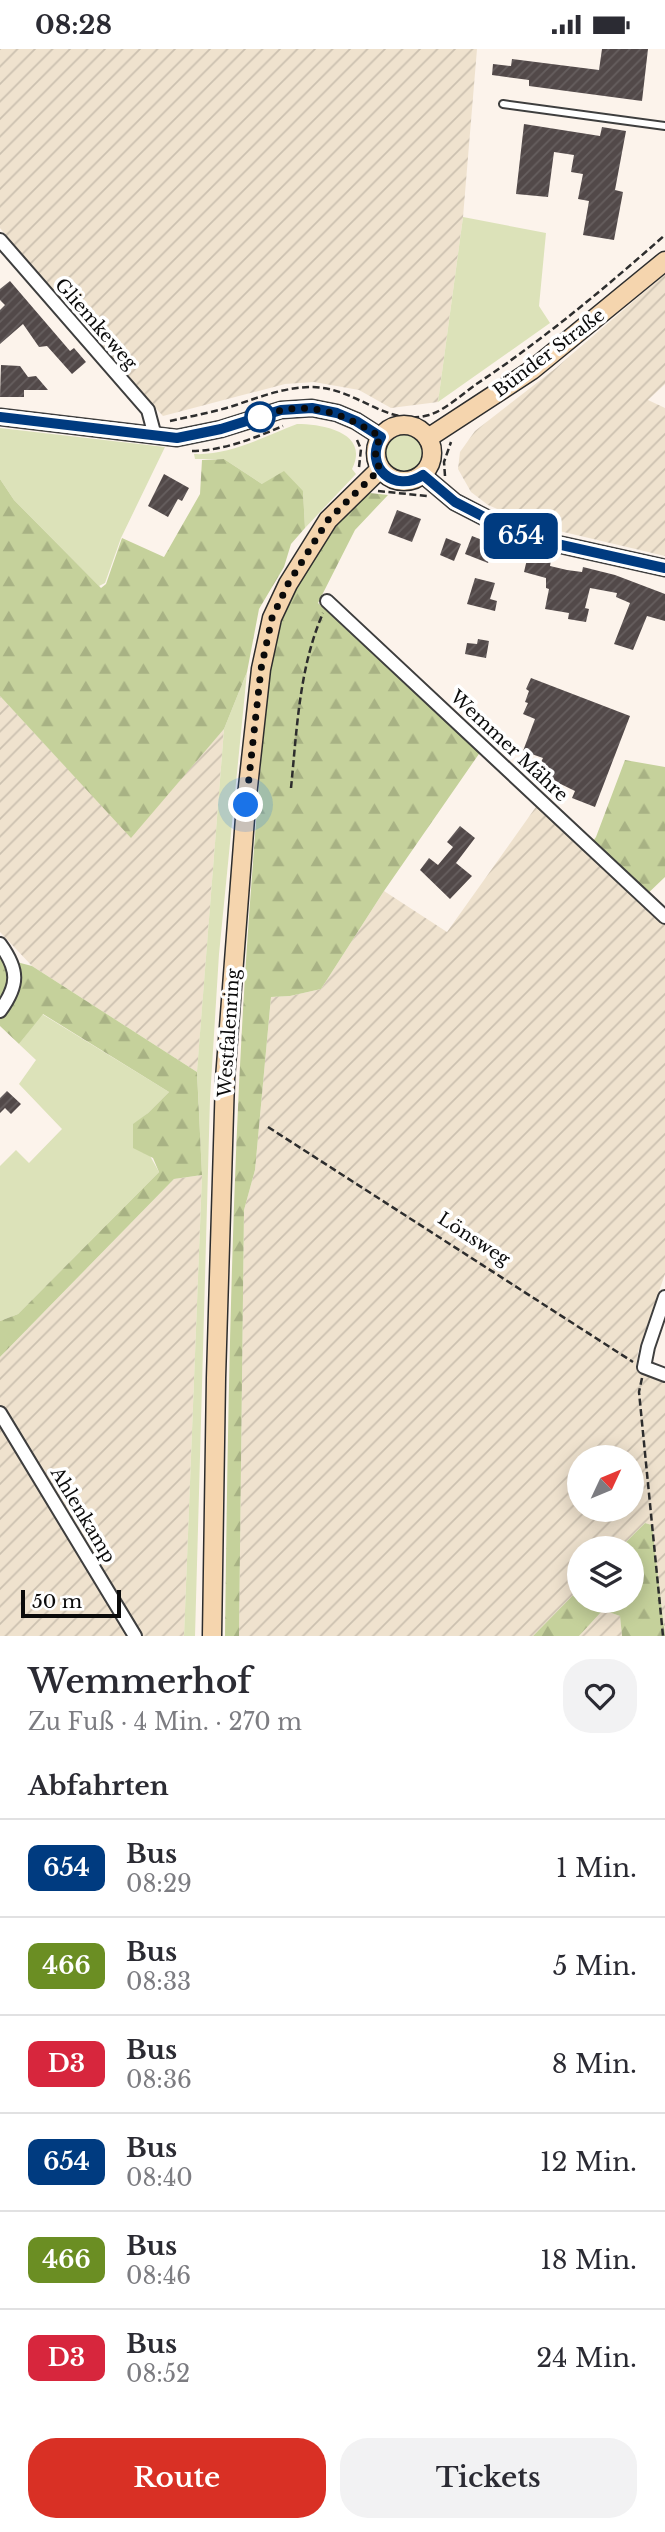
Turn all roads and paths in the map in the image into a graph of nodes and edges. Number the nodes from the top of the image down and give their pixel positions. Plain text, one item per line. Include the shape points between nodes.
1 (503, 104) dead end
2 (665, 126) edge
3 (665, 235) edge
4 (0, 240) edge
5 (665, 261) edge
6 (378, 410) dead end
7 (432, 413) junction
8 (0, 417) edge
9 (288, 424) dead end
10 (436, 433) junction
11 (155, 436) junction
12 (381, 437) junction
13 (177, 438) junction
14 (380, 469) junction
15 (430, 481) junction
16 (665, 568) edge
17 (327, 601) joint
18 (291, 788) dead end
19 (665, 917) edge
20 (0, 944) edge
21 (0, 1011) edge
22 (268, 1127) dead end
23 (665, 1297) edge
24 (644, 1367) junction
25 (665, 1375) edge
26 (0, 1413) edge
27 (135, 1636) edge
28 (212, 1636) edge
29 (663, 1636) edge

1 - 2 lane
3 - 7 path via 519,356
4 - 11 street, Gliemkeweg via 148,411
5 - 10 main road, Bünder Straße via 532,370
6 - 7 path via 412,416
7 - 10 path
8 - 11 street
9 - 13 path via 205,451 187,451
10 - 12 main road via 405,425 387,430
10 - 15 main road via 428,468
10 - 15 path via 451,442 444,462 446,475
11 - 13 street
12 - 13 street via 337,413 297,408
12 - 14 main road via 376,456
14 - 15 main road via 400,482
14 - 28 main road, Westfalenring via 328,520 288,584 272,618 261,669 225,1079
15 - 16 street via 455,502 521,536
17 - 18 path via 313,636 299,705
17 - 19 street, Wemmer Mähre
20 - 21 street via 16,973
22 - 24 path, Lönsweg
23 - 24 street
24 - 25 street
24 - 29 path via 639,1392
26 - 27 street, Ahlenkamp

